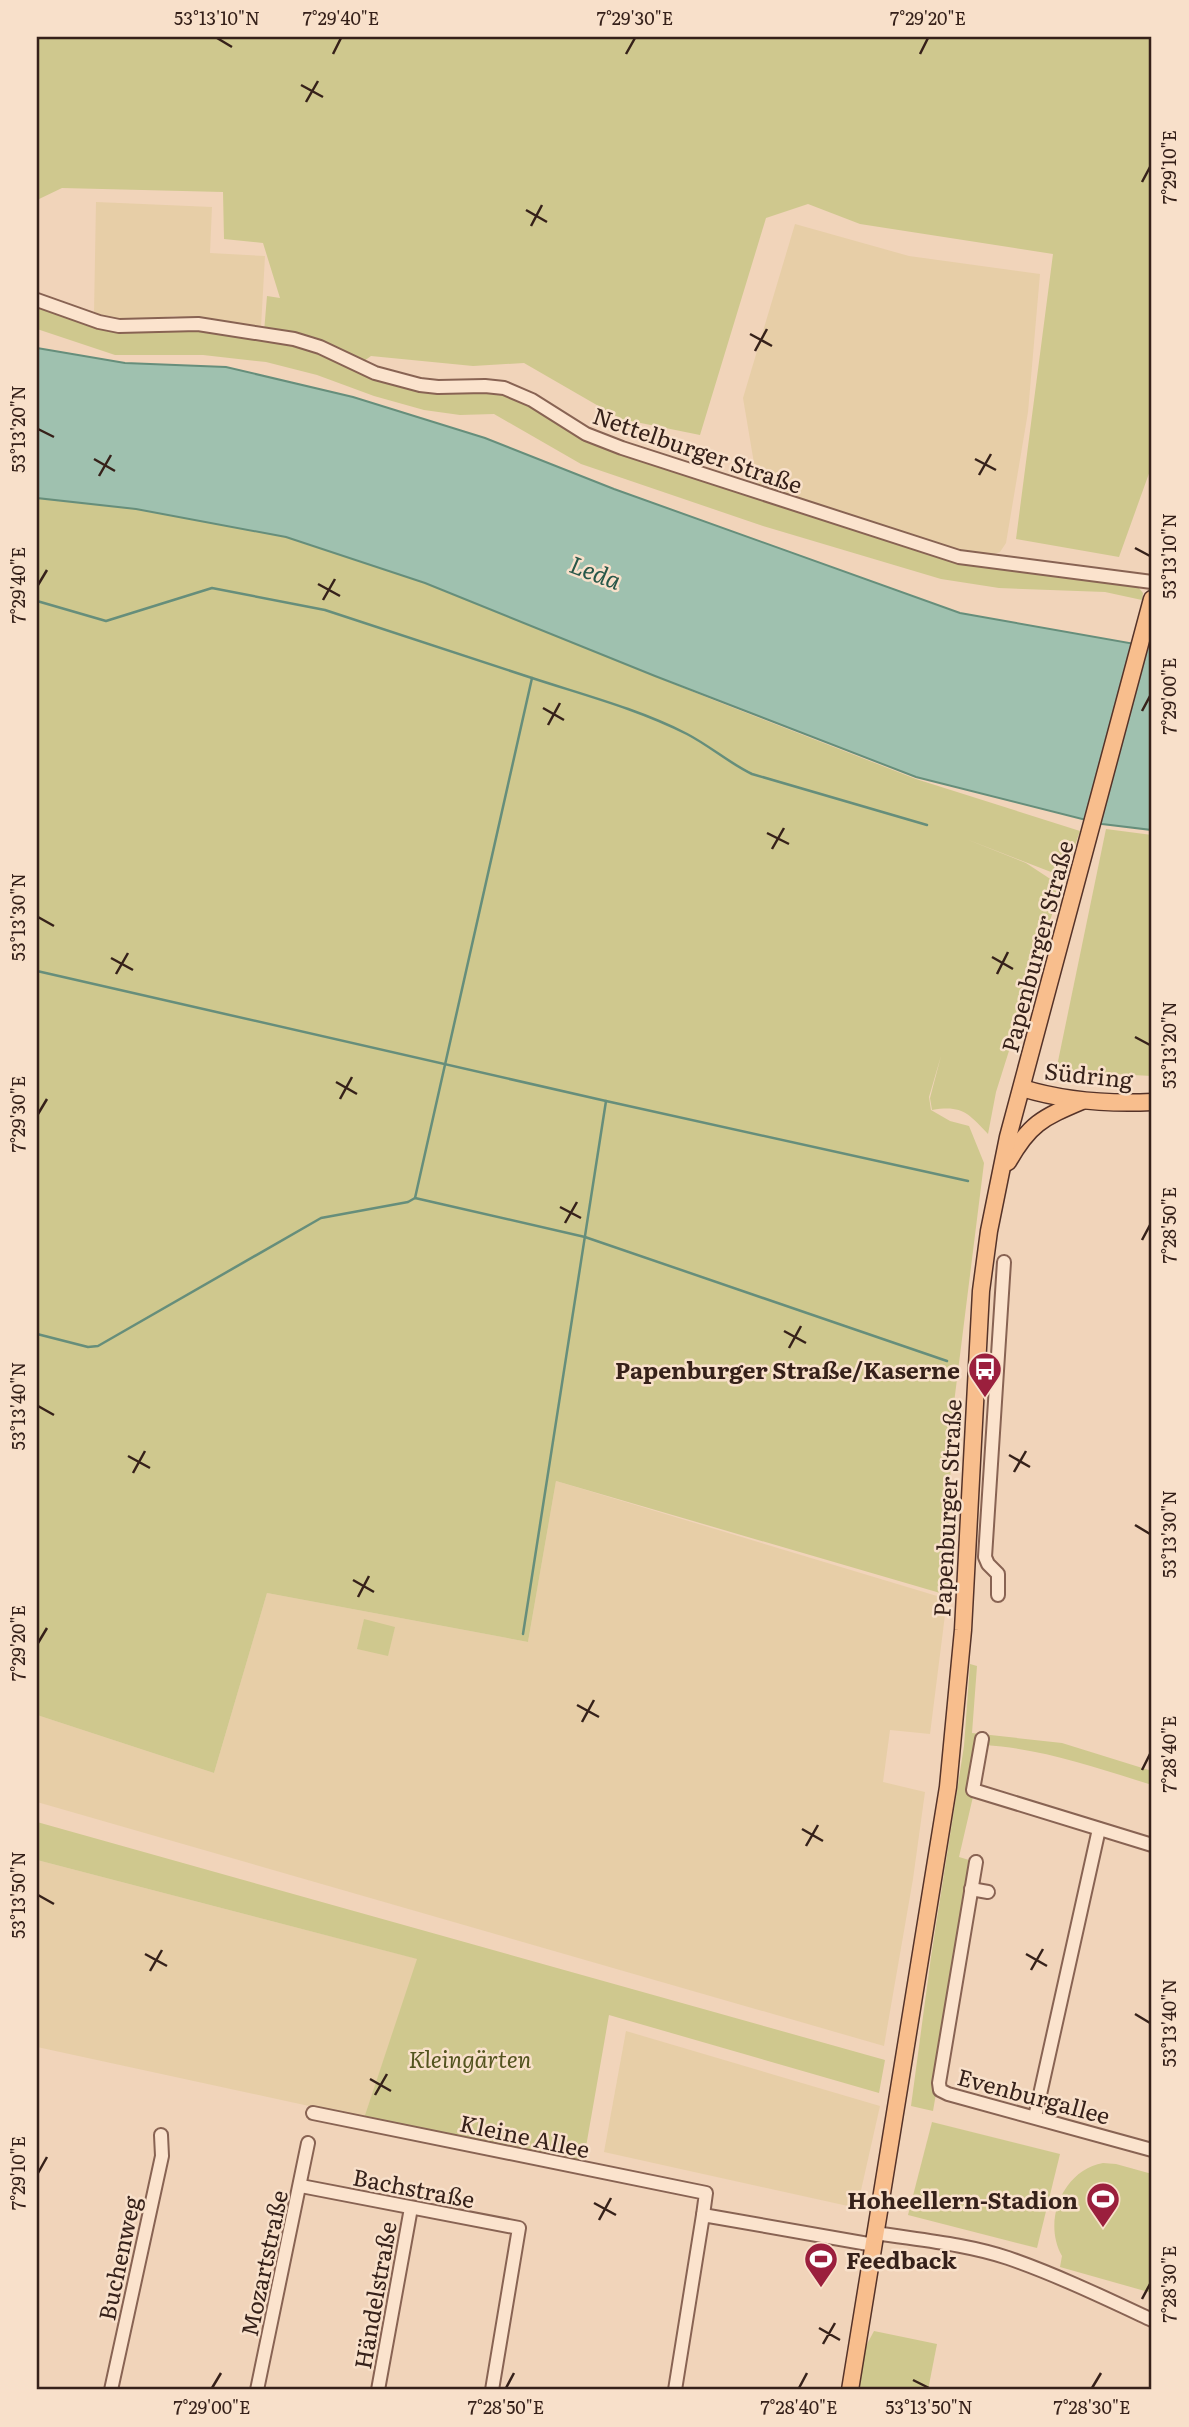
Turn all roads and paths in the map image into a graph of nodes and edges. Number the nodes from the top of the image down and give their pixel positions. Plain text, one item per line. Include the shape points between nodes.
1 (37, 300) edge
2 (1152, 582) edge
3 (1152, 600) edge
4 (1022, 1088) junction
5 (1084, 1100) junction
6 (1152, 1102) edge
7 (1000, 1176) junction
8 (1004, 1262) dead end
9 (998, 1595) dead end
10 (982, 1739) dead end
11 (1100, 1829) junction
12 (1152, 1846) edge
13 (976, 1862) dead end
14 (971, 1889) junction
15 (988, 1892) dead end
16 (313, 2113) dead end
17 (1035, 2117) junction
18 (161, 2135) dead end
19 (308, 2143) dead end
20 (1152, 2150) edge
21 (301, 2186) junction
22 (411, 2208) junction
23 (703, 2215) junction
24 (875, 2239) junction
25 (1152, 2320) edge
26 (111, 2390) edge
27 (257, 2390) edge
28 (378, 2390) edge
29 (492, 2390) edge
30 (675, 2390) edge
31 (850, 2390) edge

1 - 2 street, Nettelburger Straße via 119,326 198,324 294,339 375,373 420,385 504,388 586,434 622,448 959,556
3 - 4 main road, Papenburger Straße
4 - 5 main road, Südring
4 - 7 main road, Papenburger Straße
5 - 6 main road, Südring
5 - 7 main road via 1023,1135
7 - 24 main road, Papenburger Straße via 981,1291 963,1630 948,1787
8 - 9 street via 985,1557 998,1574
10 - 11 street via 973,1790
11 - 12 street
11 - 17 street
13 - 14 street, Evenburgallee
14 - 15 street
14 - 17 street, Evenburgallee via 939,2087 948,2095
16 - 23 street, Kleine Allee via 706,2193
17 - 20 street, Evenburgallee
18 - 26 street, Buchenweg via 162,2156
19 - 21 street, Mozartstraße
21 - 22 street, Bachstraße
21 - 27 street, Mozartstraße
22 - 28 street, Händelstraße
22 - 29 street, Bachstraße via 519,2228
23 - 24 street
23 - 30 street
24 - 25 street via 914,2237 1007,2257
24 - 31 main road, Papenburger Straße

